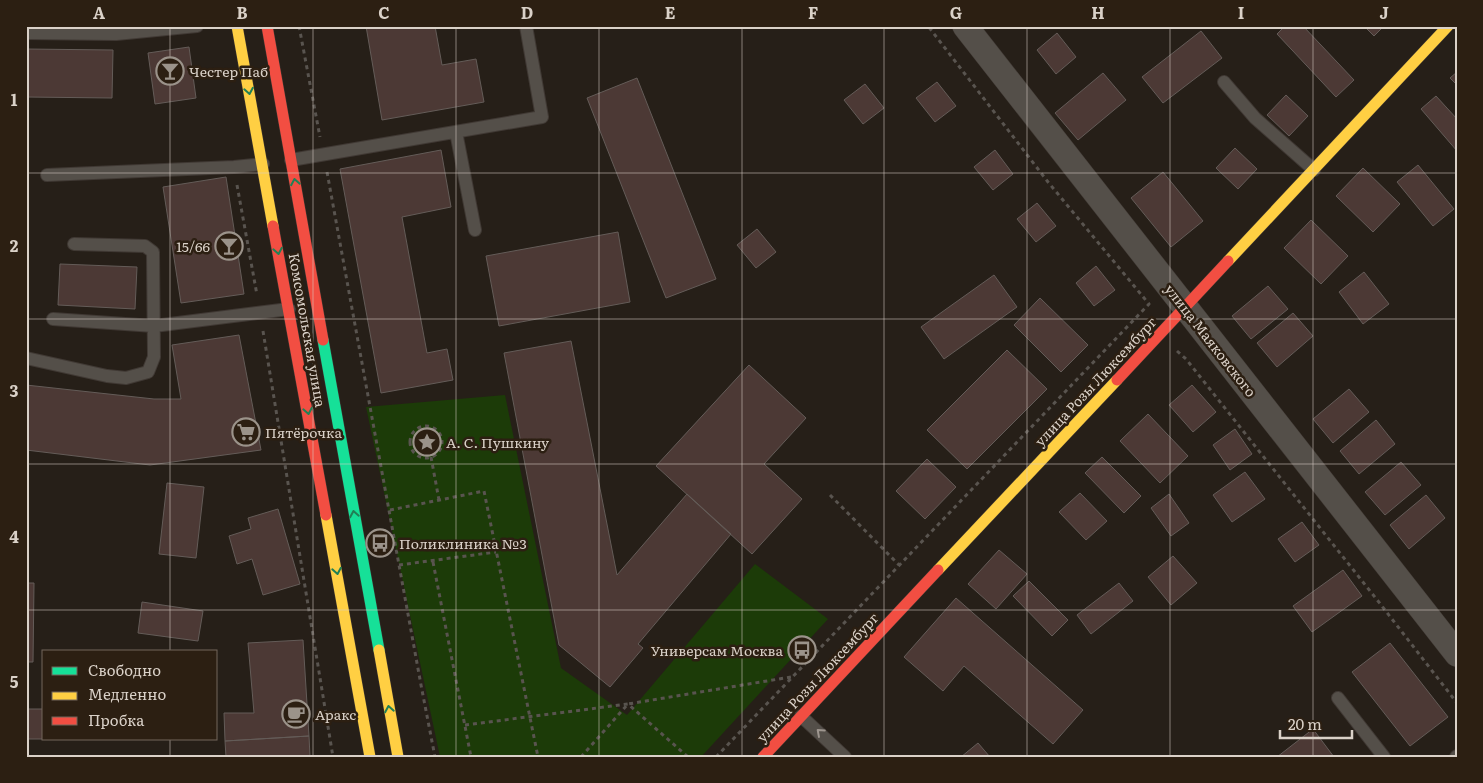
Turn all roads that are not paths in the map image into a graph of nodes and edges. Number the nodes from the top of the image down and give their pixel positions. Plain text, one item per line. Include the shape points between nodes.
1 (197, 26) edge
2 (238, 26) edge
3 (267, 26) edge
4 (526, 26) edge
5 (965, 26) edge
6 (1448, 26) edge
7 (133, 29) edge
8 (26, 33) edge
9 (1224, 82) dead end
10 (456, 132) junction
11 (291, 160) junction
12 (263, 164) junction
13 (1314, 170) junction
14 (47, 175) dead end
15 (475, 230) dead end
16 (74, 244) dead end
17 (1186, 307) junction
18 (289, 309) junction
19 (53, 320) dead end
20 (154, 326) junction
21 (26, 358) edge
22 (1457, 654) edge
23 (1338, 698) dead end
24 (801, 716) junction
25 (838, 754) edge
26 (370, 757) edge
27 (398, 757) edge
28 (763, 757) edge
29 (1384, 757) edge

1 - 7 lane
2 -> 12 main road, Комсомольская улица
3 - 11 main road, Комсомольская улица
4 - 10 lane via 542,117
5 - 17 street, улица Маяковского
6 - 13 main road, улица Розы Люксембург
7 - 8 lane via 116,34
9 - 13 lane via 1255,118
10 - 11 lane
10 - 15 lane
27 -> 11 main road, Комсомольская улица
12 - 14 lane
12 -> 18 main road, Комсомольская улица
13 - 17 main road, улица Розы Люксембург
16 - 20 lane via 144,246 153,252
17 - 22 street, улица Маяковского
17 - 24 main road, улица Розы Люксембург
18 - 20 lane
18 -> 26 main road, Комсомольская улица
19 - 20 lane
20 - 21 lane via 154,357 148,372 139,376 107,376
23 - 29 lane
25 -> 24 lane
24 - 28 main road, улица Розы Люксембург

